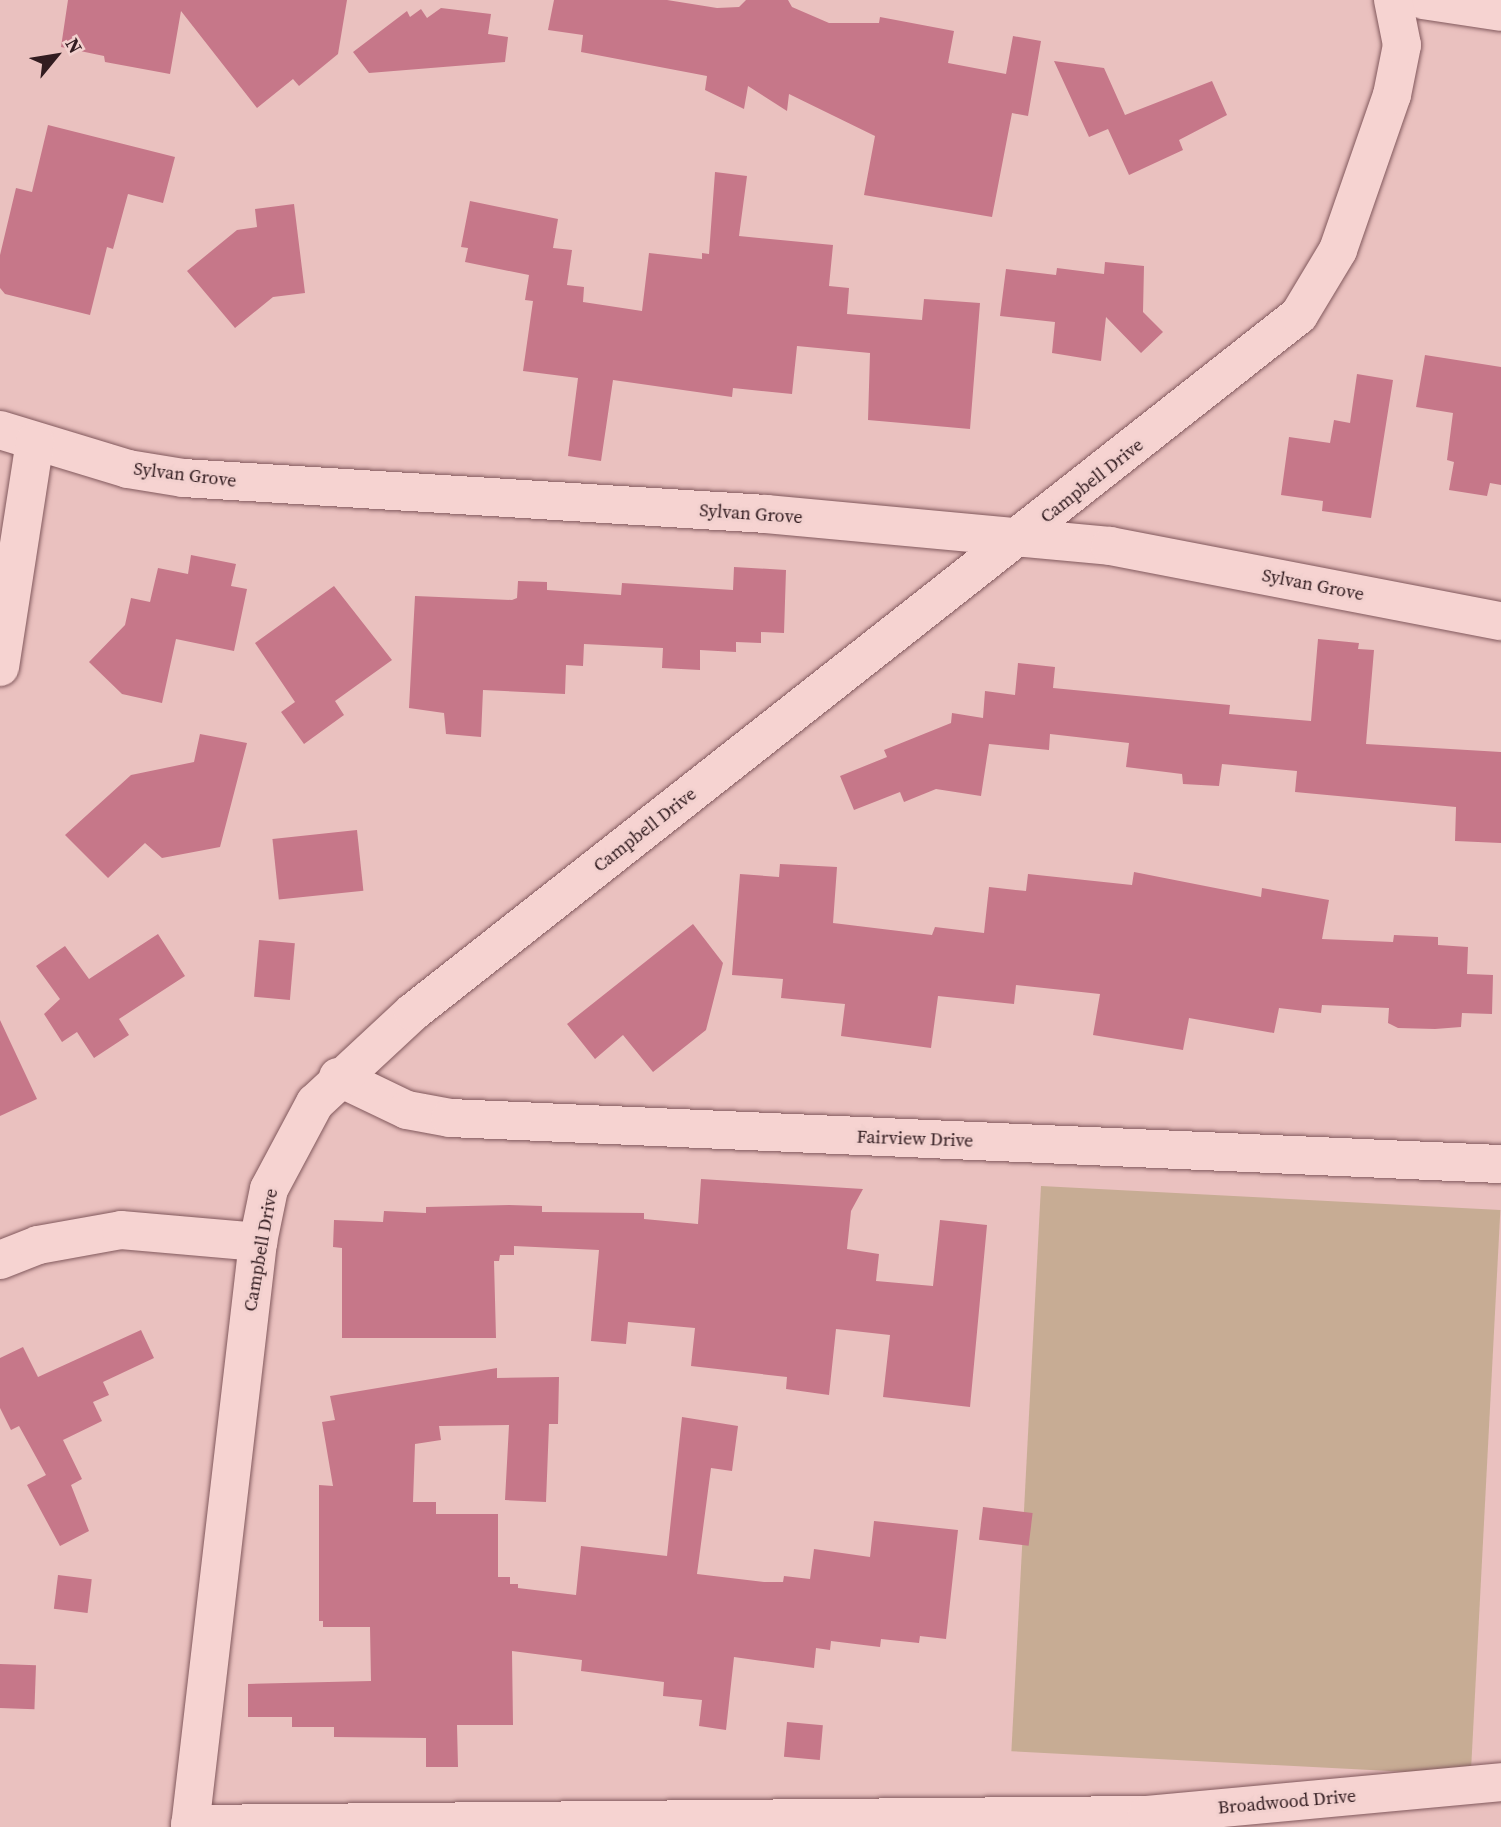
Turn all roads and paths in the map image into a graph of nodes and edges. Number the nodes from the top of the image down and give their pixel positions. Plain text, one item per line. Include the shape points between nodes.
1 (1393, 0) edge
2 (1423, 0) edge
3 (1501, 12) edge
4 (18, 436) edge
5 (1021, 536) junction
6 (1501, 621) edge
7 (0, 667) edge
8 (338, 1077) junction
9 (1501, 1164) edge
10 (258, 1242) junction
11 (0, 1261) edge
12 (1501, 1782) edge
13 (190, 1825) edge

1 - 5 street, Campbell Drive via 1402,45 1392,95 1338,250 1318,290 1272,340
2 - 3 street
4 - 5 street, Sylvan Grove via 128,469 183,478 766,514
4 - 7 street
5 - 6 street, Sylvan Grove via 1110,546
5 - 8 street, Campbell Drive via 413,1012
8 - 9 street, Fairview Drive via 407,1110 450,1118
8 - 10 street, Campbell Drive via 293,1139 269,1189
10 - 11 street via 121,1230 38,1245
10 - 13 street, Campbell Drive
12 - 13 street, Broadwood Drive via 1147,1815

